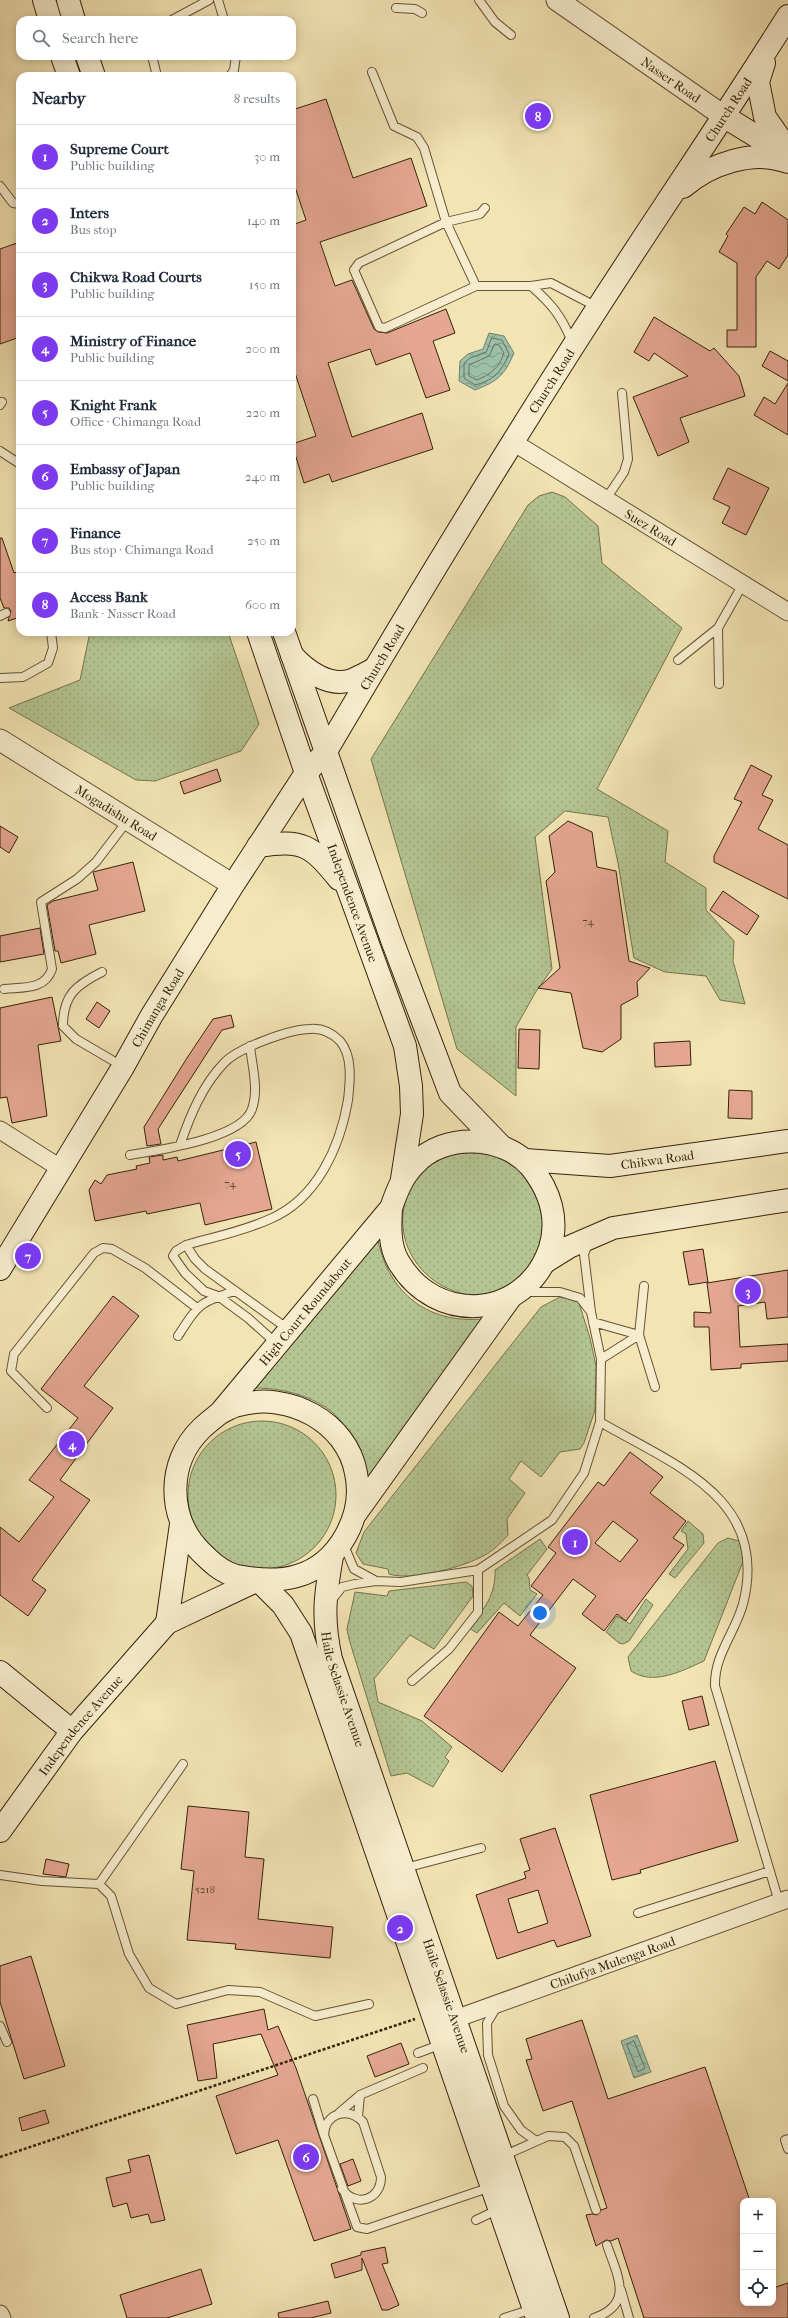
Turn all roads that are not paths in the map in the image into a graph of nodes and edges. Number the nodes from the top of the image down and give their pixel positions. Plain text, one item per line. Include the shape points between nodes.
1 (44, 0) edge
2 (68, 0) edge
3 (209, 0) edge
4 (218, 0) edge
5 (479, 0) edge
6 (559, 0) edge
7 (396, 8) dead end
8 (422, 13) dead end
9 (49, 16) edge
10 (73, 16) edge
11 (179, 16) edge
12 (223, 16) edge
13 (788, 16) edge
14 (511, 35) dead end
15 (767, 50) junction
16 (63, 60) edge
17 (88, 60) edge
18 (153, 60) edge
19 (235, 60) edge
20 (68, 72) edge
21 (93, 72) edge
22 (156, 72) edge
23 (233, 72) edge
24 (372, 72) dead end
25 (725, 117) junction
26 (788, 150) edge
27 (788, 156) edge
28 (788, 162) edge
29 (0, 186) edge
30 (671, 198) junction
31 (16, 203) edge
32 (485, 208) dead end
33 (446, 222) junction
34 (476, 286) junction
35 (532, 286) junction
36 (598, 308) junction
37 (574, 346) junction
38 (622, 394) dead end
39 (514, 442) junction
40 (0, 452) edge
41 (16, 462) edge
42 (606, 499) junction
43 (743, 584) junction
44 (788, 612) edge
45 (718, 628) junction
46 (52, 636) edge
47 (259, 636) edge
48 (285, 636) edge
49 (291, 655) junction
50 (678, 660) dead end
51 (374, 669) junction
52 (0, 678) edge
53 (719, 684) dead end
54 (0, 740) edge
55 (325, 753) junction
56 (306, 773) junction
57 (129, 820) junction
58 (258, 846) junction
59 (233, 885) junction
60 (349, 891) junction
61 (102, 972) dead end
62 (4, 990) dead end
63 (250, 1046) junction
64 (123, 1066) junction
65 (0, 1130) edge
66 (788, 1141) edge
67 (180, 1145) junction
68 (501, 1146) junction
69 (130, 1155) dead end
70 (525, 1160) junction
71 (60, 1168) junction
72 (401, 1180) junction
73 (788, 1200) edge
74 (390, 1208) junction
75 (590, 1238) junction
76 (186, 1245) junction
77 (545, 1262) junction
78 (0, 1269) edge
79 (644, 1286) dead end
80 (235, 1291) junction
81 (514, 1295) junction
82 (218, 1296) junction
83 (196, 1308) junction
84 (591, 1312) junction
85 (593, 1322) junction
86 (638, 1335) junction
87 (178, 1336) dead end
88 (283, 1337) junction
89 (601, 1359) junction
90 (655, 1387) dead end
91 (47, 1408) dead end
92 (220, 1413) junction
93 (600, 1422) junction
94 (355, 1515) junction
95 (181, 1524) junction
96 (337, 1548) junction
97 (478, 1570) junction
98 (258, 1580) junction
99 (376, 1581) junction
100 (325, 1608) junction
101 (167, 1623) junction
102 (0, 1672) edge
103 (412, 1681) dead end
104 (72, 1731) junction
105 (183, 1764) dead end
106 (0, 1831) edge
107 (481, 1848) dead end
108 (393, 1871) junction
109 (770, 1871) junction
110 (0, 1875) edge
111 (99, 1884) junction
112 (784, 1901) edge
113 (638, 1913) dead end
114 (500, 2003) junction
115 (369, 2004) dead end
116 (441, 2025) junction
117 (0, 2026) edge
118 (7, 2042) dead end
119 (418, 2053) dead end
120 (424, 2068) dead end
121 (360, 2096) junction
122 (313, 2099) dead end
123 (338, 2113) junction
124 (358, 2117) junction
125 (324, 2135) junction
126 (788, 2139) edge
127 (536, 2141) junction
128 (788, 2149) edge
129 (503, 2157) junction
130 (491, 2186) junction
131 (342, 2189) junction
132 (499, 2209) junction
133 (596, 2210) dead end
134 (476, 2220) dead end
135 (607, 2245) dead end
136 (621, 2289) junction
137 (535, 2313) edge
138 (0, 2314) edge
139 (607, 2316) edge
140 (2, 2318) edge
141 (504, 2318) edge
142 (558, 2318) edge
143 (594, 2318) edge
144 (629, 2318) edge

1 - 9 main road
2 - 10 main road
3 - 11 lane
4 - 12 lane
5 - 14 lane via 494,22
6 - 25 street, Nasser Road
7 - 8 lane via 415,9
13 - 15 main road, Church Road
15 - 25 main road, Church Road
15 - 26 main road via 758,82 766,117
16 - 20 main road
17 - 21 main road
18 - 22 lane
19 - 23 lane
24 - 33 lane via 394,126 417,137 424,148
25 - 27 main road, Nasser Road
25 - 30 main road, Church Road
28 - 30 main road via 752,158 722,164 695,177
29 - 31 lane
30 - 36 main road, Church Road
32 - 33 lane via 480,214
33 - 34 lane
33 - 34 lane via 356,266 354,270 379,327 390,327
34 - 35 lane
35 - 36 lane via 551,283
35 - 37 lane via 553,305
36 - 37 main road, Church Road
37 - 39 main road, Church Road
38 - 42 lane via 628,459 624,472
39 - 42 street, Suez Road
39 - 51 main road, Church Road
40 - 41 lane
42 - 43 street, Suez Road
43 - 44 street, Suez Road
43 - 45 lane
45 - 50 lane
45 - 53 lane
46 - 52 lane via 53,648 48,663 24,677
47 - 56 main road, Independence Avenue
48 - 49 main road, Independence Avenue
49 - 51 main road via 316,676 333,681 351,681
49 - 55 main road, Independence Avenue
51 - 55 main road, Church Road
54 - 57 street, Mogadishu Road
55 - 56 main road, Chimanga Road
55 - 68 main road, Independence Avenue via 427,1037 450,1093
56 - 58 main road, Chimanga Road
56 - 60 main road, Independence Avenue
57 - 59 street, Mogadishu Road
57 - 62 lane via 96,862 77,879 41,902 52,968 49,978 43,984
58 - 59 main road, Chimanga Road
58 - 60 main road via 285,842 305,846 320,856
59 - 64 main road, Chimanga Road
60 - 72 main road, Independence Avenue via 404,1046 411,1086 412,1114
61 - 64 lane via 79,984 63,1009 63,1026 76,1039
63 - 67 lane via 225,1062 209,1081 197,1100
63 - 67 lane via 255,1096 248,1118 210,1137
63 - 76 lane via 309,1028 320,1029 341,1042 350,1073 344,1120 322,1174 307,1194 271,1219
64 - 71 main road, Chimanga Road
65 - 71 street
66 - 70 main road, Chikwa Road via 610,1166
67 - 69 lane
68 - 70 main road, High Court Roundabout
68 - 72 main road, High Court Roundabout via 479,1141 456,1142 435,1149 416,1162
70 - 77 main road, High Court Roundabout via 543,1182 553,1208 554,1236
71 - 78 main road, Chimanga Road
72 - 74 main road, High Court Roundabout
73 - 75 main road via 613,1228
74 - 81 main road, High Court Roundabout via 390,1235 397,1260 412,1282 433,1298 458,1306 485,1306
74 - 88 main road, High Court Roundabout
75 - 77 main road
75 - 84 lane via 584,1254
76 - 80 lane via 205,1269
76 - 82 lane via 174,1253 175,1260 204,1291
77 - 81 main road, High Court Roundabout via 534,1279
79 - 86 lane
80 - 82 lane
80 - 88 lane
81 - 84 lane via 560,1292 580,1298
81 - 94 main road, High Court Roundabout
82 - 83 lane
82 - 88 lane via 248,1318
83 - 87 lane
83 - 91 lane via 145,1268 112,1248 103,1248 94,1253 14,1354 11,1371
84 - 85 lane
85 - 86 lane
85 - 89 lane
86 - 89 lane
86 - 90 lane
88 - 92 main road, High Court Roundabout
89 - 93 lane
92 - 94 main road, High Court Roundabout via 239,1405 262,1402 304,1410 323,1420 338,1435 354,1466 358,1494
92 - 95 main road, High Court Roundabout via 201,1429 186,1450 176,1474 175,1499
93 - 97 lane via 584,1473 552,1520
93 - 109 lane via 699,1479 724,1503 742,1534 748,1578 742,1605 717,1664 715,1686
94 - 96 main road, High Court Roundabout
95 - 98 main road, High Court Roundabout via 194,1545 212,1563 234,1576
95 - 101 main road
96 - 98 main road, High Court Roundabout via 315,1568 297,1576
96 - 99 lane via 354,1569
96 - 100 main road, Haile Selassie Avenue via 325,1592
97 - 99 lane via 401,1582
97 - 103 lane via 478,1612 449,1649
98 - 101 main road, Independence Avenue
98 - 108 main road, Haile Selassie Avenue via 283,1605 301,1633
99 - 100 lane via 342,1587
100 - 108 main road, Haile Selassie Avenue via 325,1629 331,1659
101 - 104 main road, Independence Avenue
102 - 104 main road
104 - 106 main road, Independence Avenue
105 - 111 lane
107 - 108 lane
108 - 116 main road, Haile Selassie Avenue
109 - 112 lane
109 - 113 lane
110 - 111 lane via 42,1881
111 - 115 lane via 111,1896 129,1954 149,1988 176,2004 228,1990 260,1992 315,2016
112 - 114 street, Chilufya Mulenga Road
114 - 116 street, Chilufya Mulenga Road
114 - 127 lane via 487,2023 488,2055 504,2106 521,2130
116 - 119 lane
116 - 129 main road, Haile Selassie Avenue
116 - 130 main road, Haile Selassie Avenue
117 - 118 lane
120 - 121 lane
121 - 123 lane
121 - 124 lane
122 - 125 lane
123 - 124 lane via 345,2112
123 - 125 lane via 327,2122
124 - 131 lane via 365,2128 381,2184 375,2195 363,2201 350,2198
125 - 131 lane
126 - 128 lane via 785,2140
127 - 129 lane
127 - 133 lane via 548,2136 565,2138 574,2146
129 - 142 main road, Haile Selassie Avenue
130 - 131 lane via 367,2230 357,2227
130 - 132 main road, Haile Selassie Avenue
132 - 134 lane
132 - 137 main road, Haile Selassie Avenue
135 - 136 lane
136 - 139 lane via 617,2304
136 - 144 lane
137 - 141 lane
138 - 140 street
139 - 143 lane

